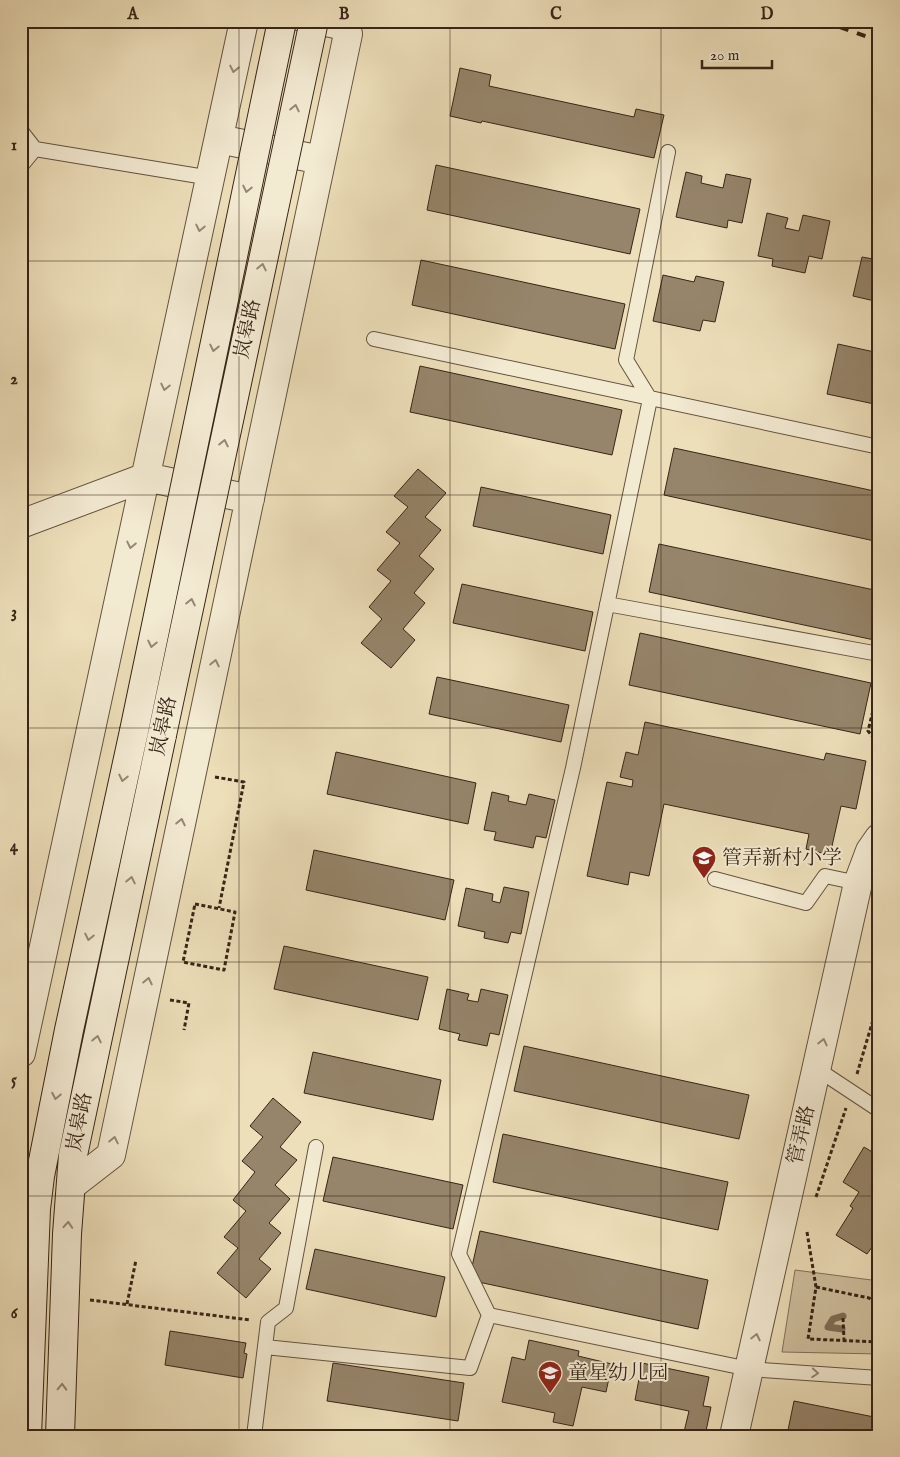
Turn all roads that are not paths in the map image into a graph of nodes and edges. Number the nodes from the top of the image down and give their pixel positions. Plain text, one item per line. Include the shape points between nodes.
1 (244, 21) edge
2 (282, 21) edge
3 (288, 21) edge
4 (314, 21) edge
5 (348, 34) joint
6 (21, 131) edge
7 (219, 139) junction
8 (35, 149) junction
9 (668, 152) dead end
10 (321, 160) junction
11 (21, 166) edge
12 (210, 178) junction
13 (374, 338) dead end
14 (650, 399) junction
15 (879, 448) edge
16 (146, 477) junction
17 (250, 499) junction
18 (21, 524) edge
19 (607, 604) junction
20 (879, 654) edge
21 (879, 838) edge
22 (715, 879) dead end
23 (858, 883) junction
24 (21, 1053) edge
25 (817, 1069) junction
26 (879, 1110) edge
27 (316, 1147) dead end
28 (73, 1156) junction
29 (71, 1186) junction
30 (30, 1198) edge
31 (489, 1315) junction
32 (265, 1347) junction
33 (749, 1369) junction
34 (879, 1378) edge
35 (27, 1436) edge
36 (60, 1436) edge
37 (254, 1436) edge
38 (734, 1436) edge

1 -> 7 street
2 -> 30 street, 岚皋路, bridge via 134,731
3 - 5 lane
28 -> 4 street, 岚皋路, bridge
5 - 10 street
6 - 8 lane
7 - 10 street
7 - 12 street
8 - 11 lane
8 - 12 lane
9 - 14 lane via 626,360
10 - 17 street
12 -> 16 street
13 - 14 lane
14 - 15 lane
14 - 19 lane
16 - 17 street
16 - 18 street
16 -> 24 street
29 -> 17 street via 111,1155
19 - 20 lane
19 - 31 lane via 573,768 459,1254
21 - 23 street, 管弄路 via 870,851
22 - 23 lane via 806,903 825,876
25 -> 23 street, 管弄路
25 - 26 lane
33 -> 25 street, 管弄路
27 - 32 lane via 286,1308 268,1322
28 - 29 street, 岚皋路
28 - 30 street
29 - 30 street
36 -> 29 street, 岚皋路
30 - 35 street, 岚皋路
31 - 32 lane via 470,1368
31 - 33 lane
32 - 37 lane
33 -> 34 lane
33 - 38 street, 管弄路

